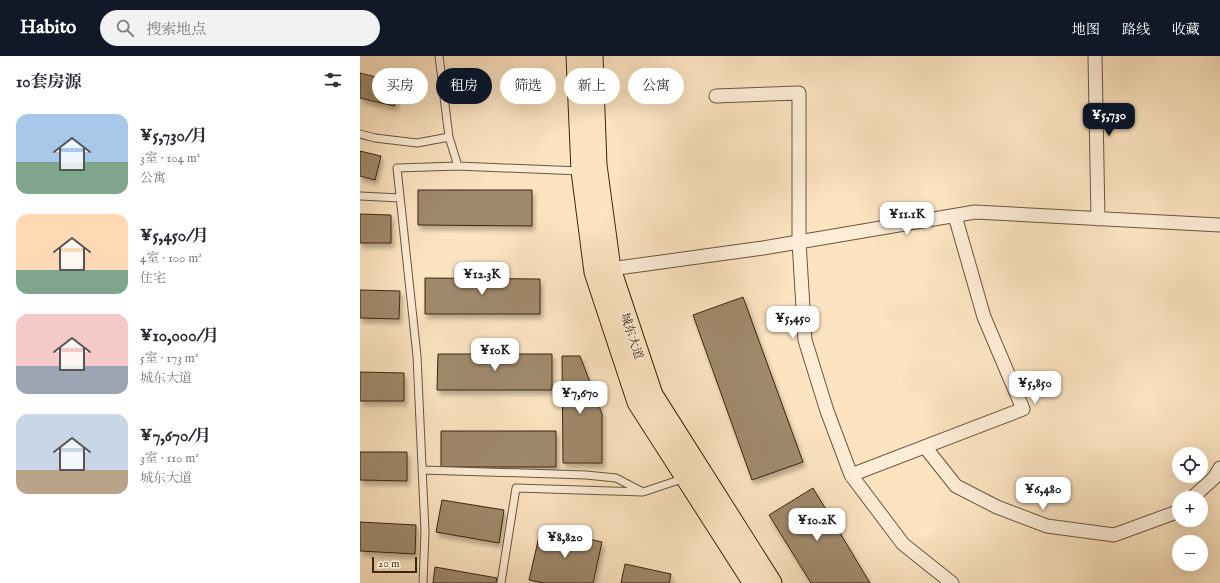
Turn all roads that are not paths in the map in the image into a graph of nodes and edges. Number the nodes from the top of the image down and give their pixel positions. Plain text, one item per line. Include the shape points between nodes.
1 (439, 56) edge
2 (577, 56) edge
3 (592, 56) edge
4 (1095, 56) edge
5 (716, 96) dead end
6 (360, 134) edge
7 (449, 137) junction
8 (458, 166) junction
9 (582, 171) junction
10 (360, 196) edge
11 (400, 198) junction
12 (955, 216) junction
13 (1098, 219) junction
14 (1220, 226) edge
15 (799, 242) junction
16 (602, 270) junction
17 (925, 448) junction
18 (1220, 468) edge
19 (422, 470) junction
20 (851, 475) junction
21 (686, 477) junction
22 (1200, 491) edge
23 (643, 492) junction
24 (1172, 514) edge
25 (423, 583) edge
26 (501, 583) edge
27 (754, 583) edge
28 (771, 583) edge
29 (952, 583) edge

1 - 7 lane
2 - 9 main road, 城东大道
3 - 16 main road, 城东大道
4 - 13 street
5 - 15 street via 799,93
6 - 7 lane via 417,143
7 - 8 lane
8 - 9 lane
8 - 11 lane via 397,168
9 - 16 main road, 城东大道
10 - 11 lane
11 - 19 lane via 417,356
12 - 13 street via 975,212
12 - 15 street
12 - 17 street via 984,317 1023,410
13 - 14 street
15 - 16 street
15 - 20 street via 805,340 827,411
16 - 21 main road, 城东大道 via 638,402
16 - 28 main road, 城东大道 via 652,395
17 - 20 street
17 - 24 street via 956,486 997,507 1047,526 1114,535
18 - 22 street via 1214,478
19 - 23 lane via 586,475 616,478
19 - 25 lane via 426,532
20 - 29 street via 903,544
21 - 23 lane
21 - 27 main road, 城东大道
23 - 26 lane via 516,488

